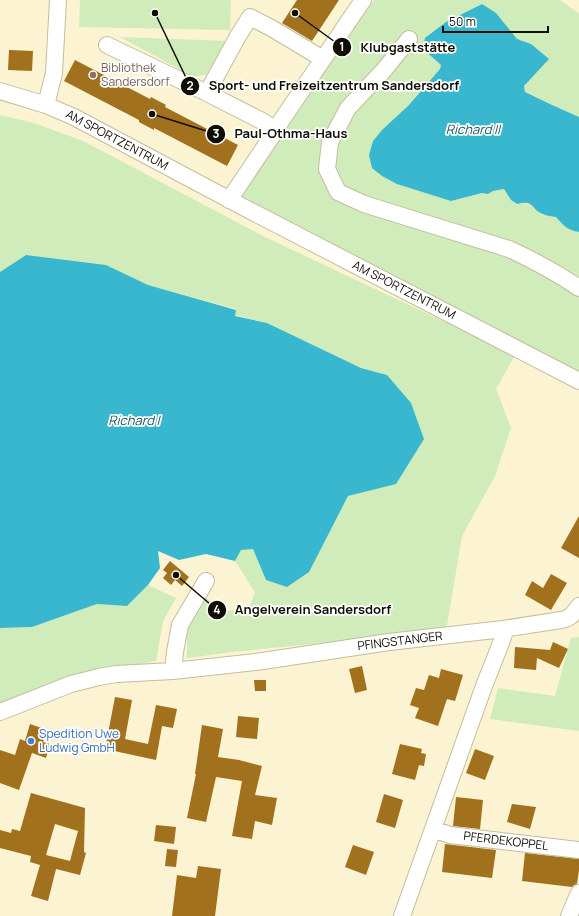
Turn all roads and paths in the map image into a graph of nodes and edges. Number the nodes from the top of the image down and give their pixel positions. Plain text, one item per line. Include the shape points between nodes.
1 (58, 0) edge
2 (363, 0) edge
3 (409, 39) dead end
4 (107, 45) dead end
5 (323, 59) junction
6 (0, 91) edge
7 (207, 93) junction
8 (46, 105) junction
9 (276, 130) junction
10 (229, 200) junction
11 (579, 288) edge
12 (579, 381) edge
13 (206, 581) dead end
14 (579, 606) edge
15 (503, 629) junction
16 (173, 671) junction
17 (0, 712) edge
18 (433, 829) junction
19 (579, 850) edge
20 (579, 892) edge
21 (402, 916) edge
22 (569, 916) edge

1 - 8 street via 54,73
2 - 5 street
3 - 11 street via 348,108 330,142 328,168 338,192 364,204 509,249 564,277
4 - 7 street
5 - 7 street via 250,17
5 - 9 street
6 - 8 street, AM SPORTZENTRUM
7 - 9 street
8 - 10 street, AM SPORTZENTRUM via 74,117
9 - 10 street
10 - 12 street, AM SPORTZENTRUM
13 - 16 street via 180,625
14 - 15 street, PFINGSTANGER via 568,618
15 - 16 street, PFINGSTANGER
15 - 18 street via 501,643
16 - 17 street, PFINGSTANGER via 116,674 84,680
18 - 19 street, PFERDEKOPPEL via 450,835
18 - 21 street
20 - 22 street

